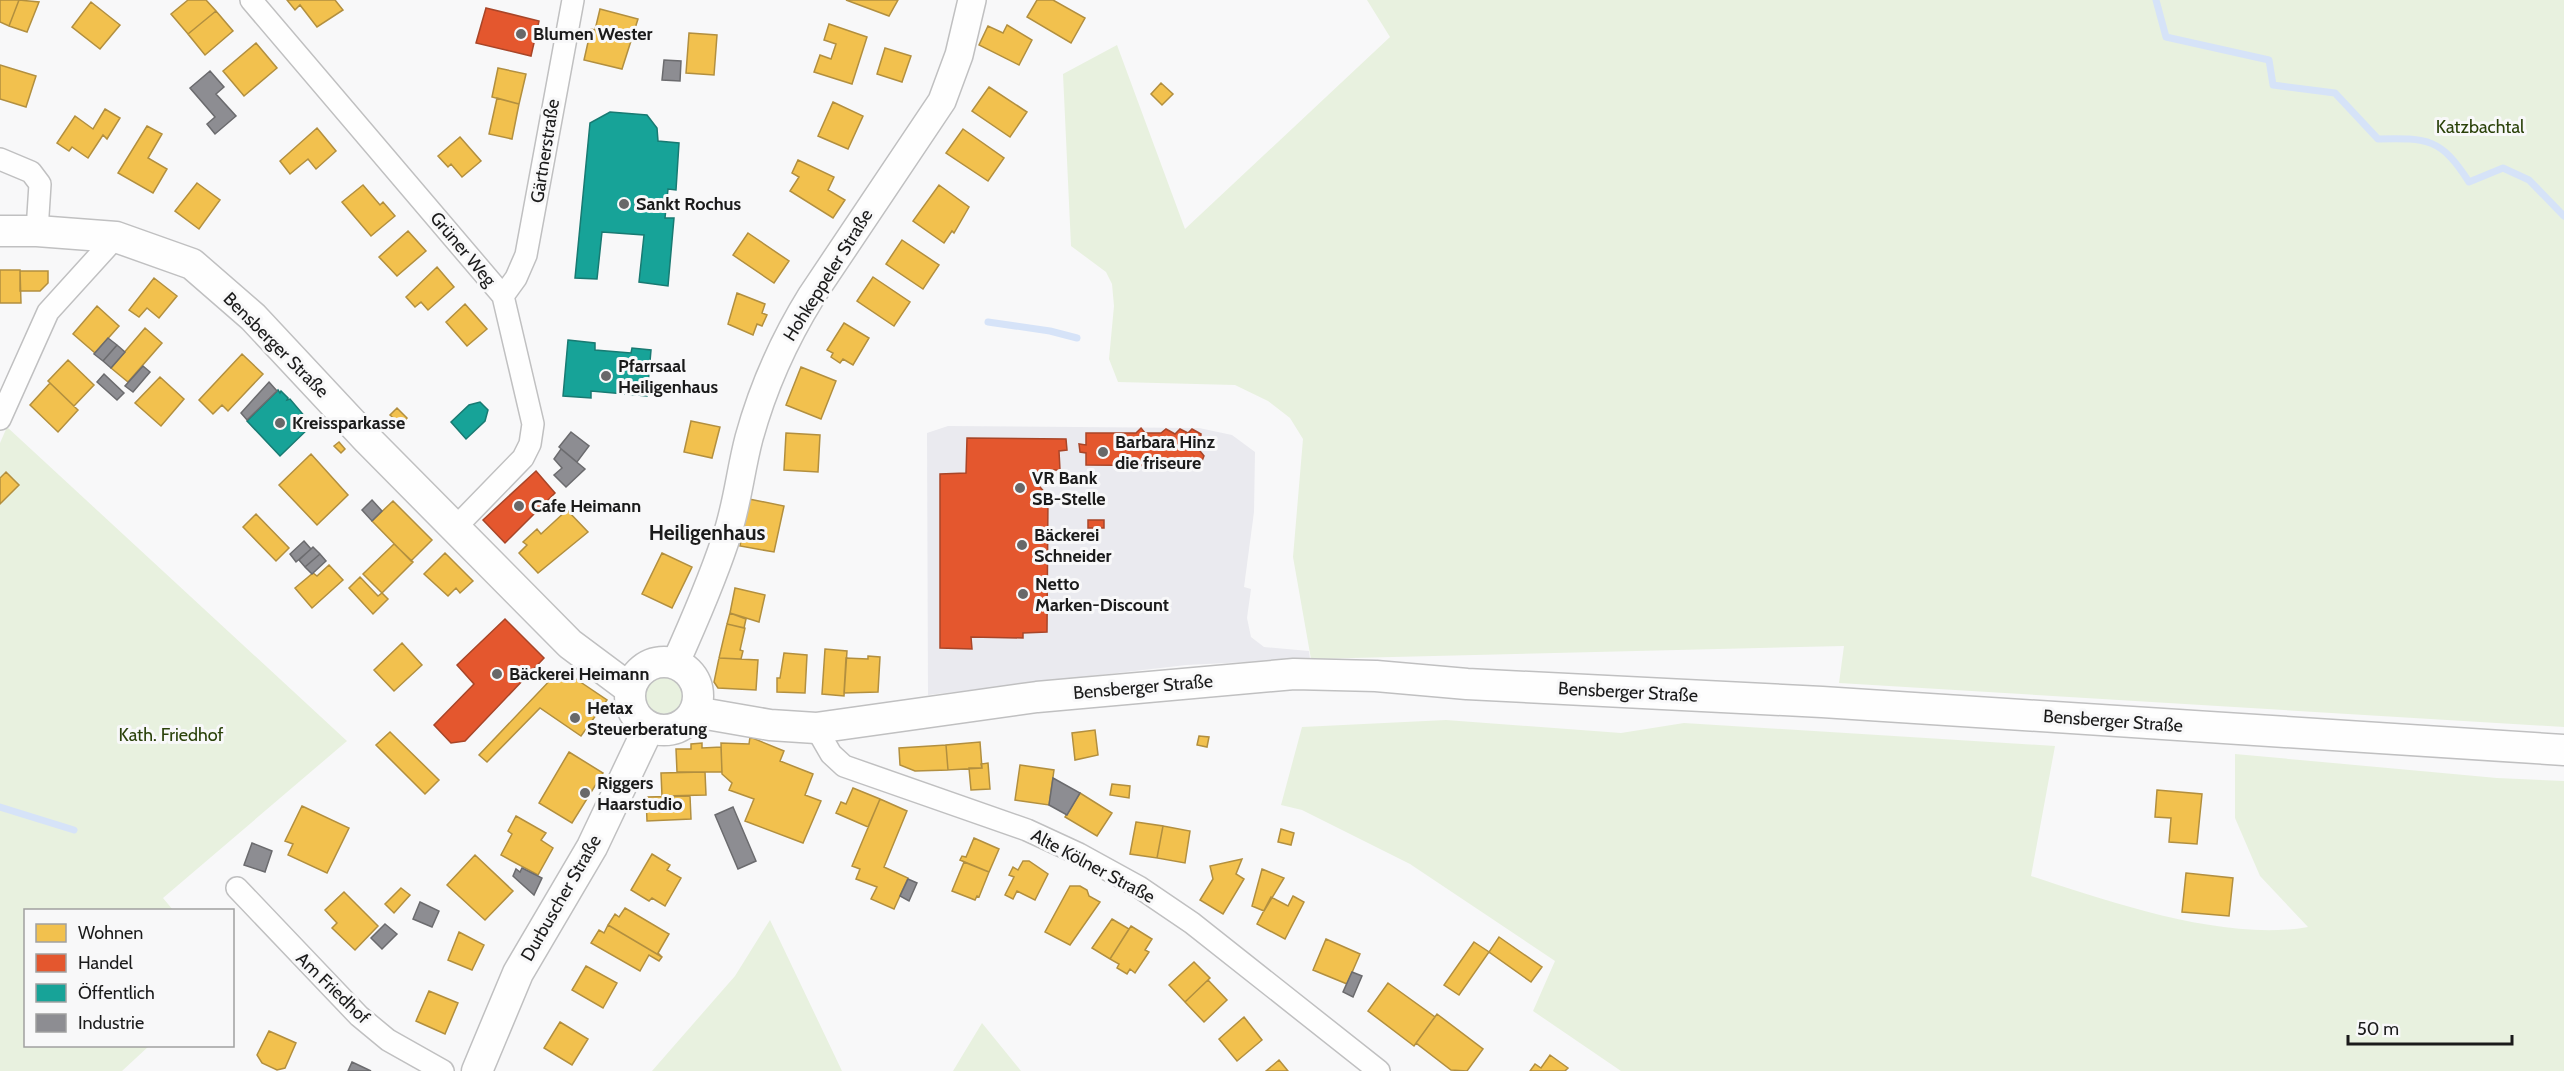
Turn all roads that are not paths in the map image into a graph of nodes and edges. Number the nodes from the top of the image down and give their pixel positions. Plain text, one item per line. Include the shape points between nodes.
1 (250, 0) edge
2 (573, 0) edge
3 (972, 0) edge
4 (0, 159) edge
5 (0, 231) edge
6 (37, 231) junction
7 (116, 237) junction
8 (503, 296) junction
9 (0, 419) edge
10 (455, 528) junction
11 (675, 664) junction
12 (629, 688) junction
13 (695, 712) junction
14 (649, 727) junction
15 (816, 728) junction
16 (2564, 750) edge
17 (237, 888) dead end
18 (443, 1071) edge
19 (477, 1071) edge
20 (1379, 1071) edge

1 - 8 street, Grüner Weg
2 - 8 street, Gärtnerstraße via 526,255
3 - 11 street, Hohkeppeler Straße via 959,55 942,101 792,328 763,392 726,539
4 - 6 street via 31,172 40,184
5 - 6 main road, Bensberger Straße
6 - 7 main road, Bensberger Straße
7 - 9 street via 48,312
7 - 10 main road, Bensberger Straße via 192,264 253,317
8 - 10 street, Grüner Weg via 533,424 530,444 523,458
10 - 12 main road, Bensberger Straße via 570,644
11 - 12 main road via 666,662 645,668
11 - 13 main road via 692,676 696,685 699,695
12 - 14 main road via 632,710
13 - 14 main road via 679,728
13 - 15 main road, Bensberger Straße via 770,725
14 - 19 main road, Durbuscher Straße via 592,847 518,973
15 - 16 main road, Bensberger Straße via 1037,697 1294,674 1822,702
15 - 20 street, Alte Kölner Straße via 831,754 844,766 1027,830 1139,887 1192,923
17 - 18 street, Am Friedhof via 359,1016 388,1040

